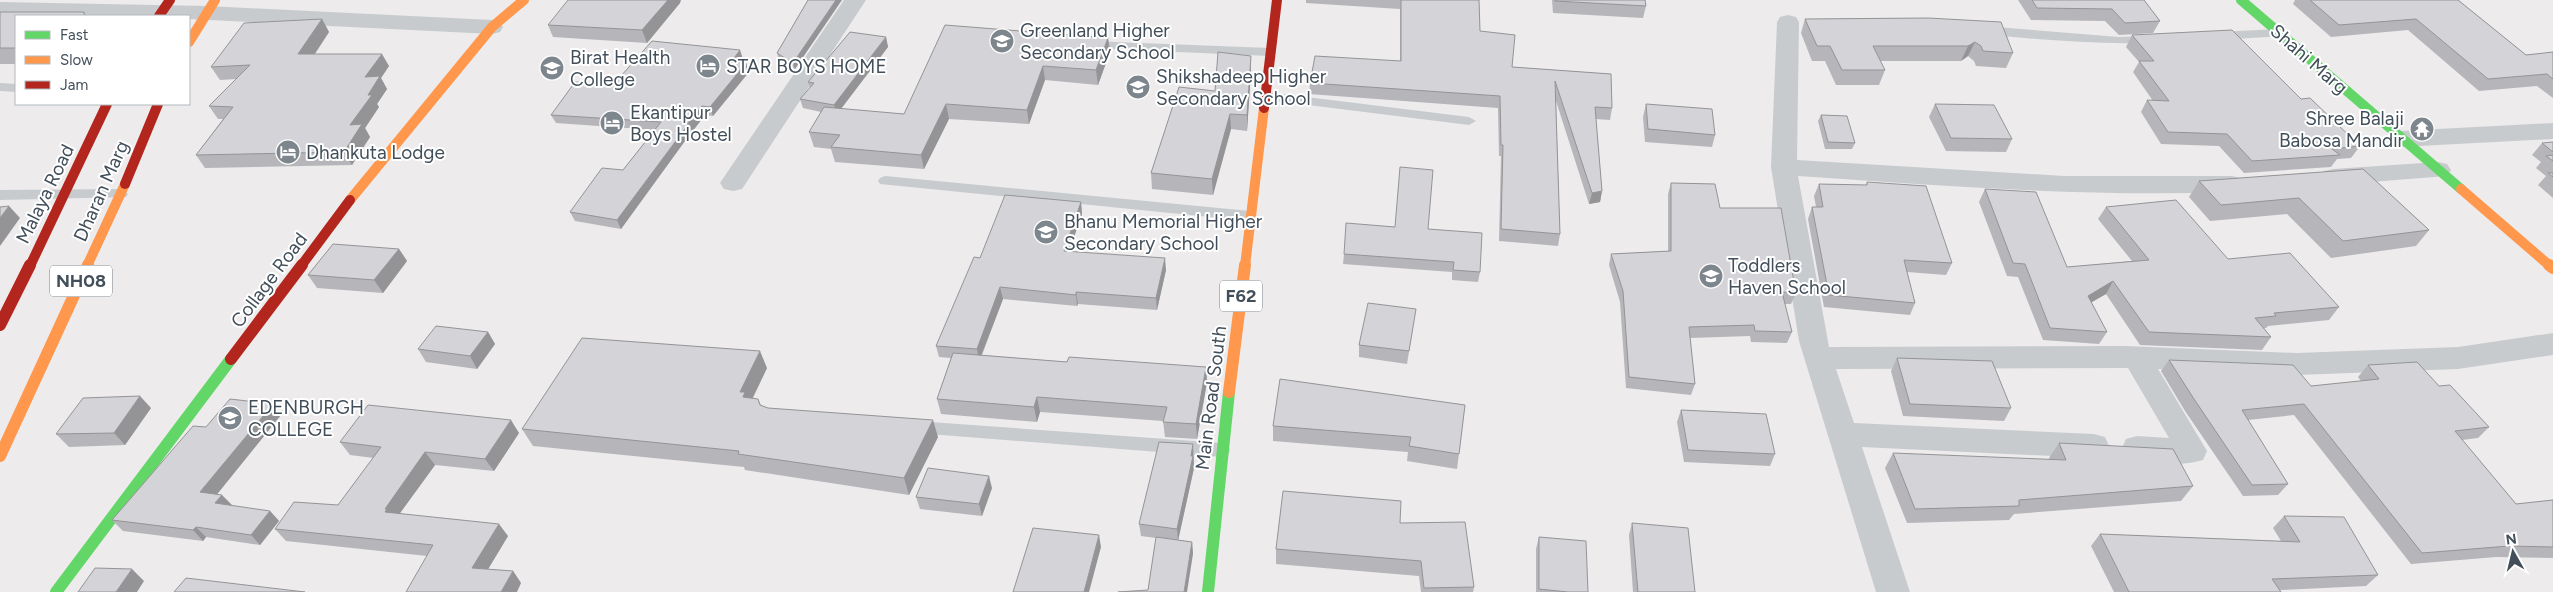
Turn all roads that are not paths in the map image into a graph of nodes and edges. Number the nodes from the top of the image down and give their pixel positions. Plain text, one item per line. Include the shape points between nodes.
1 (524, 0) edge
2 (855, 0) edge
3 (1277, 0) edge
4 (2241, 0) edge
5 (211, 6) edge
6 (0, 9) edge
7 (164, 9) edge
8 (1793, 22) dead end
9 (492, 26) junction
10 (1967, 29) edge
11 (2279, 33) junction
12 (2204, 37) edge
13 (2156, 39) edge
14 (190, 40) edge
15 (1072, 45) edge
16 (1270, 52) junction
17 (0, 87) edge
18 (15, 88) edge
19 (1265, 96) junction
20 (107, 105) edge
21 (158, 105) edge
22 (1469, 121) dead end
23 (2553, 131) edge
24 (2400, 139) junction
25 (1784, 167) junction
26 (2438, 170) junction
27 (2304, 178) edge
28 (885, 181) dead end
29 (733, 183) dead end
30 (2252, 183) edge
31 (0, 194) edge
32 (65, 194) junction
33 (121, 194) junction
34 (1250, 216) junction
35 (2553, 268) edge
36 (0, 325) edge
37 (2553, 344) edge
38 (1818, 358) junction
39 (2137, 358) junction
40 (904, 426) edge
41 (1843, 434) junction
42 (1222, 450) junction
43 (0, 456) edge
44 (56, 592) edge
45 (1208, 592) edge
46 (1893, 592) edge

1 - 9 main road, Collage Road
2 - 29 street
3 - 16 main road, Main Road South / F62
4 - 11 main road, Shahi Marg
5 - 7 street
5 - 9 street
5 - 14 main road
6 - 7 street
8 - 25 street
9 - 44 main road, Collage Road via 376,166
10 - 13 lane via 2119,41
11 - 12 lane
11 - 24 main road, Shahi Marg
15 - 16 lane
16 - 19 main road, Main Road South / F62
17 - 18 lane
19 - 22 lane
19 - 34 main road, Main Road South / F62
20 - 32 main road, Malaya Road / NH08
21 - 33 main road, Dharan Marg / NH08
23 - 24 street
24 - 26 main road, Shahi Marg
25 - 30 street via 2089,186 2176,187
25 - 38 street
26 - 27 street
26 - 35 main road, Shahi Marg
28 - 34 lane
31 - 32 lane
32 - 33 lane
32 - 36 main road, Malaya Road / NH08
33 - 43 main road, Dharan Marg / NH08
34 - 42 main road, Main Road South / F62
37 - 39 street via 2458,358 2297,364
38 - 39 street
38 - 41 street
39 - 41 street via 2192,451
40 - 42 lane
41 - 46 street
42 - 45 main road, Main Road South / F62

